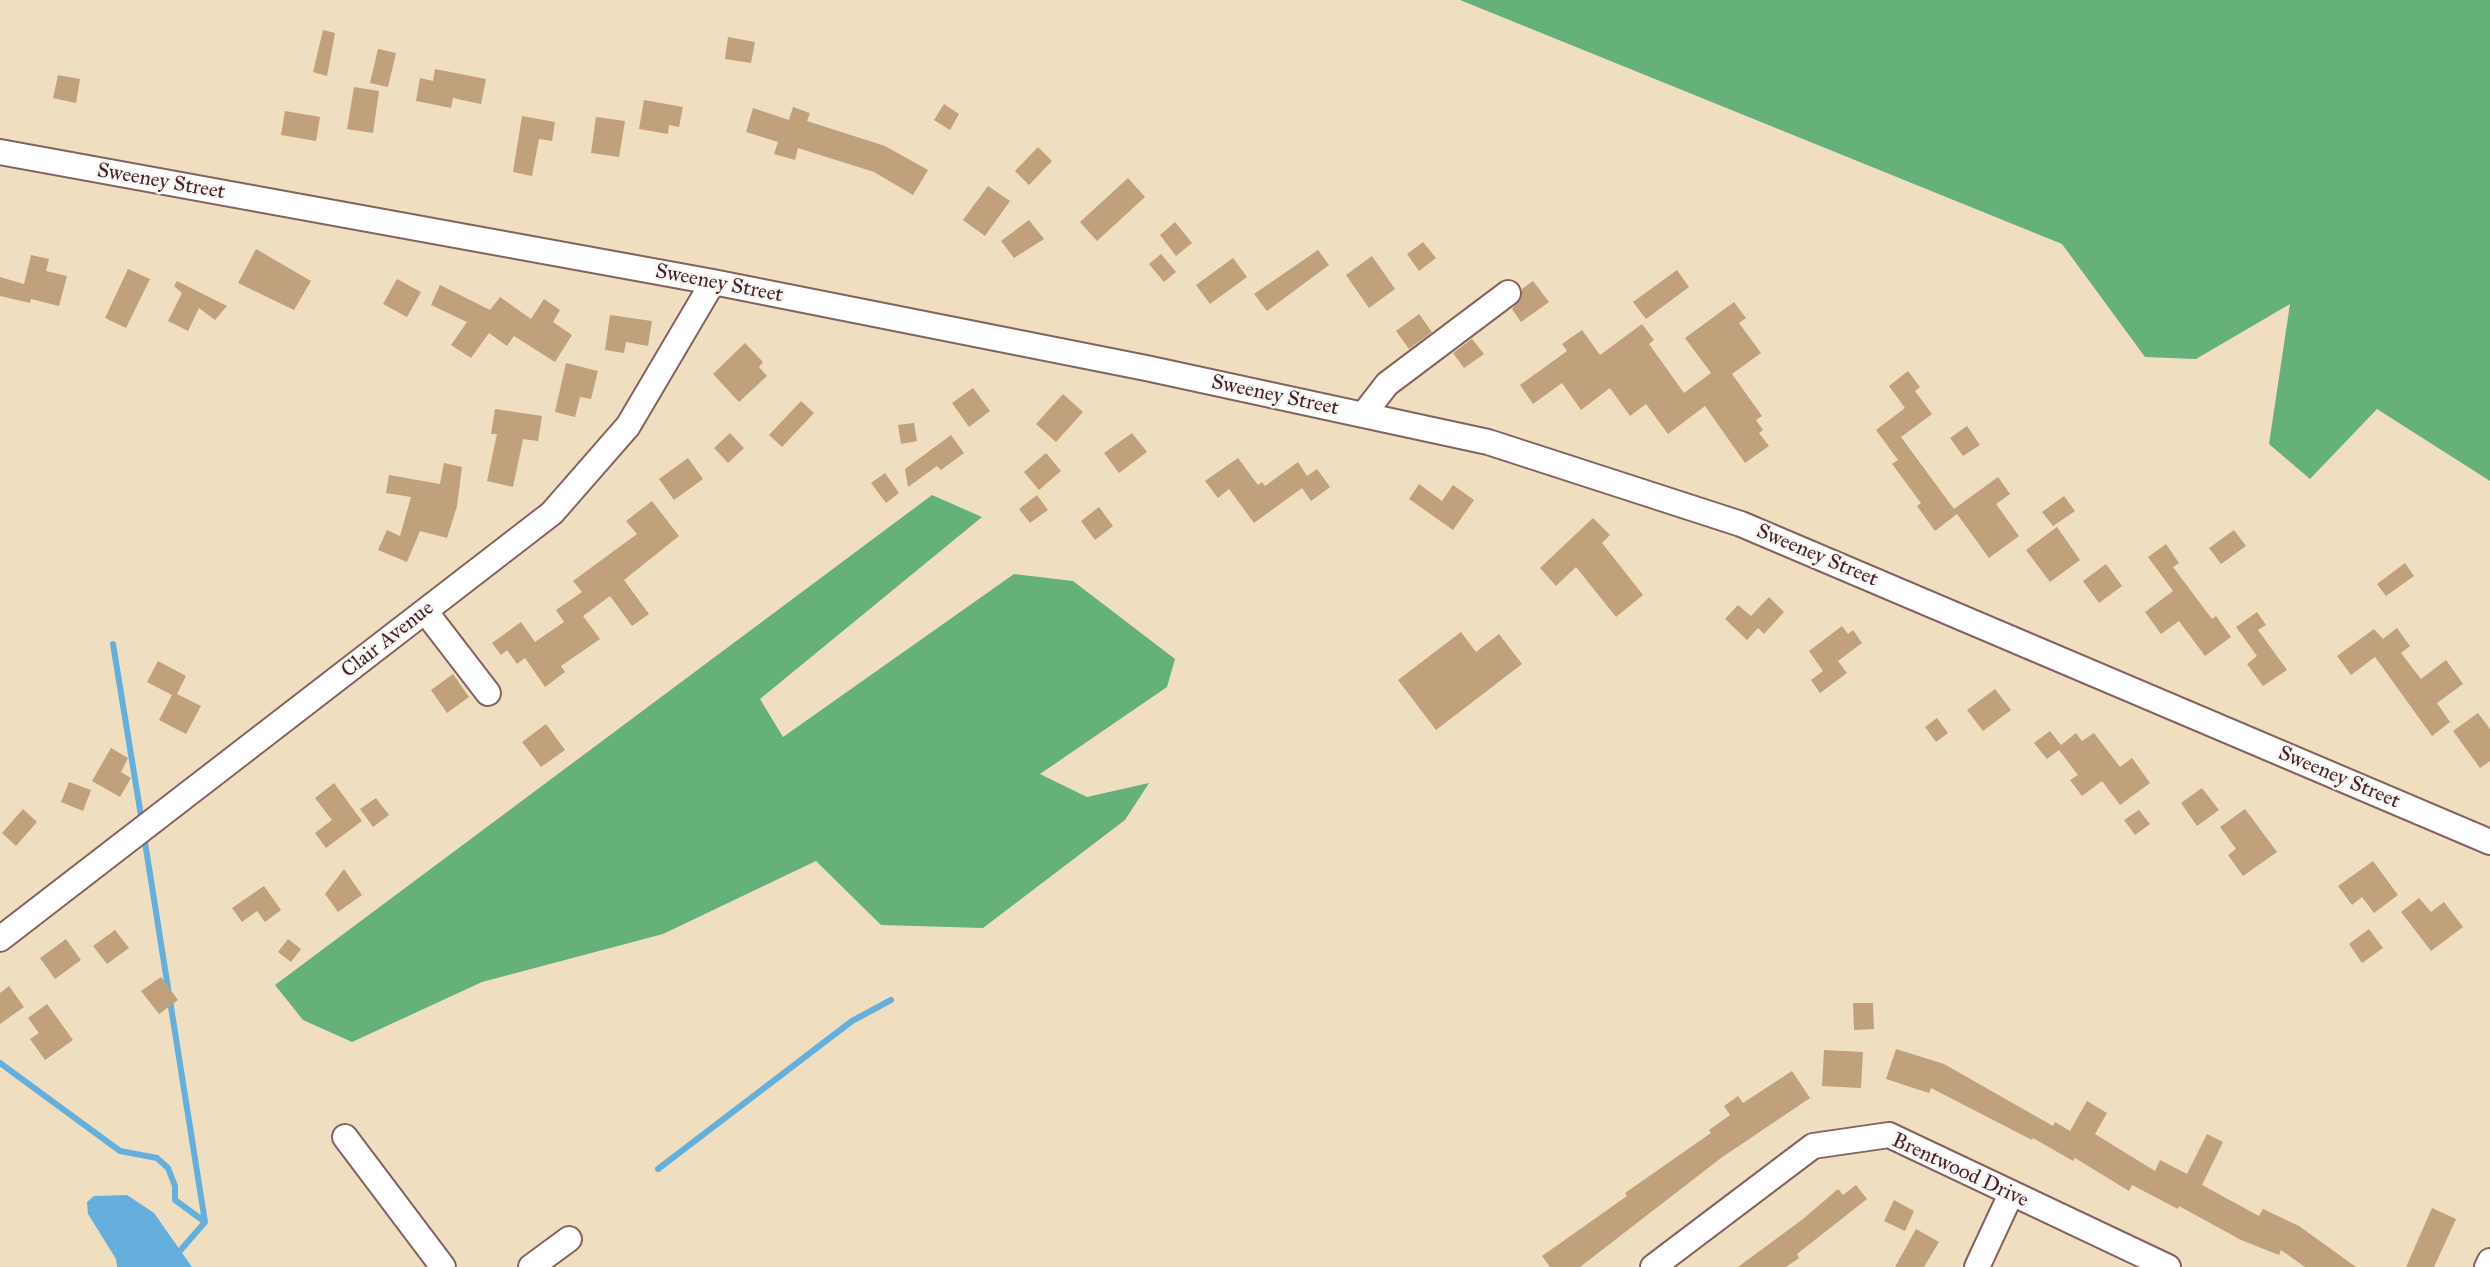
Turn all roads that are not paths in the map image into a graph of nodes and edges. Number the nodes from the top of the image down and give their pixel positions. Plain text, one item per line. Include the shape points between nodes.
1 (0, 152) edge
2 (713, 282) junction
3 (1507, 293) dead end
4 (1363, 415) junction
5 (425, 611) junction
6 (488, 693) dead end
7 (2490, 842) edge
8 (0, 939) edge
9 (345, 1137) dead end
10 (2011, 1194) junction
11 (569, 1239) dead end
12 (2490, 1261) edge
13 (443, 1267) edge
14 (531, 1267) edge
15 (1653, 1267) edge
16 (1977, 1267) edge
17 (2168, 1267) edge
18 (2487, 1267) edge

1 - 2 street, Sweeney Street
2 - 4 street, Sweeney Street
2 - 5 street, Clair Avenue via 628,426 552,513
3 - 4 street via 1387,384
4 - 7 street, Sweeney Street via 1488,442 1741,524
5 - 6 street
5 - 8 street, Clair Avenue
9 - 13 street
10 - 15 street, Brentwood Drive via 1889,1135 1813,1146
10 - 16 street
10 - 17 street, Brentwood Drive
11 - 14 street
12 - 18 street

